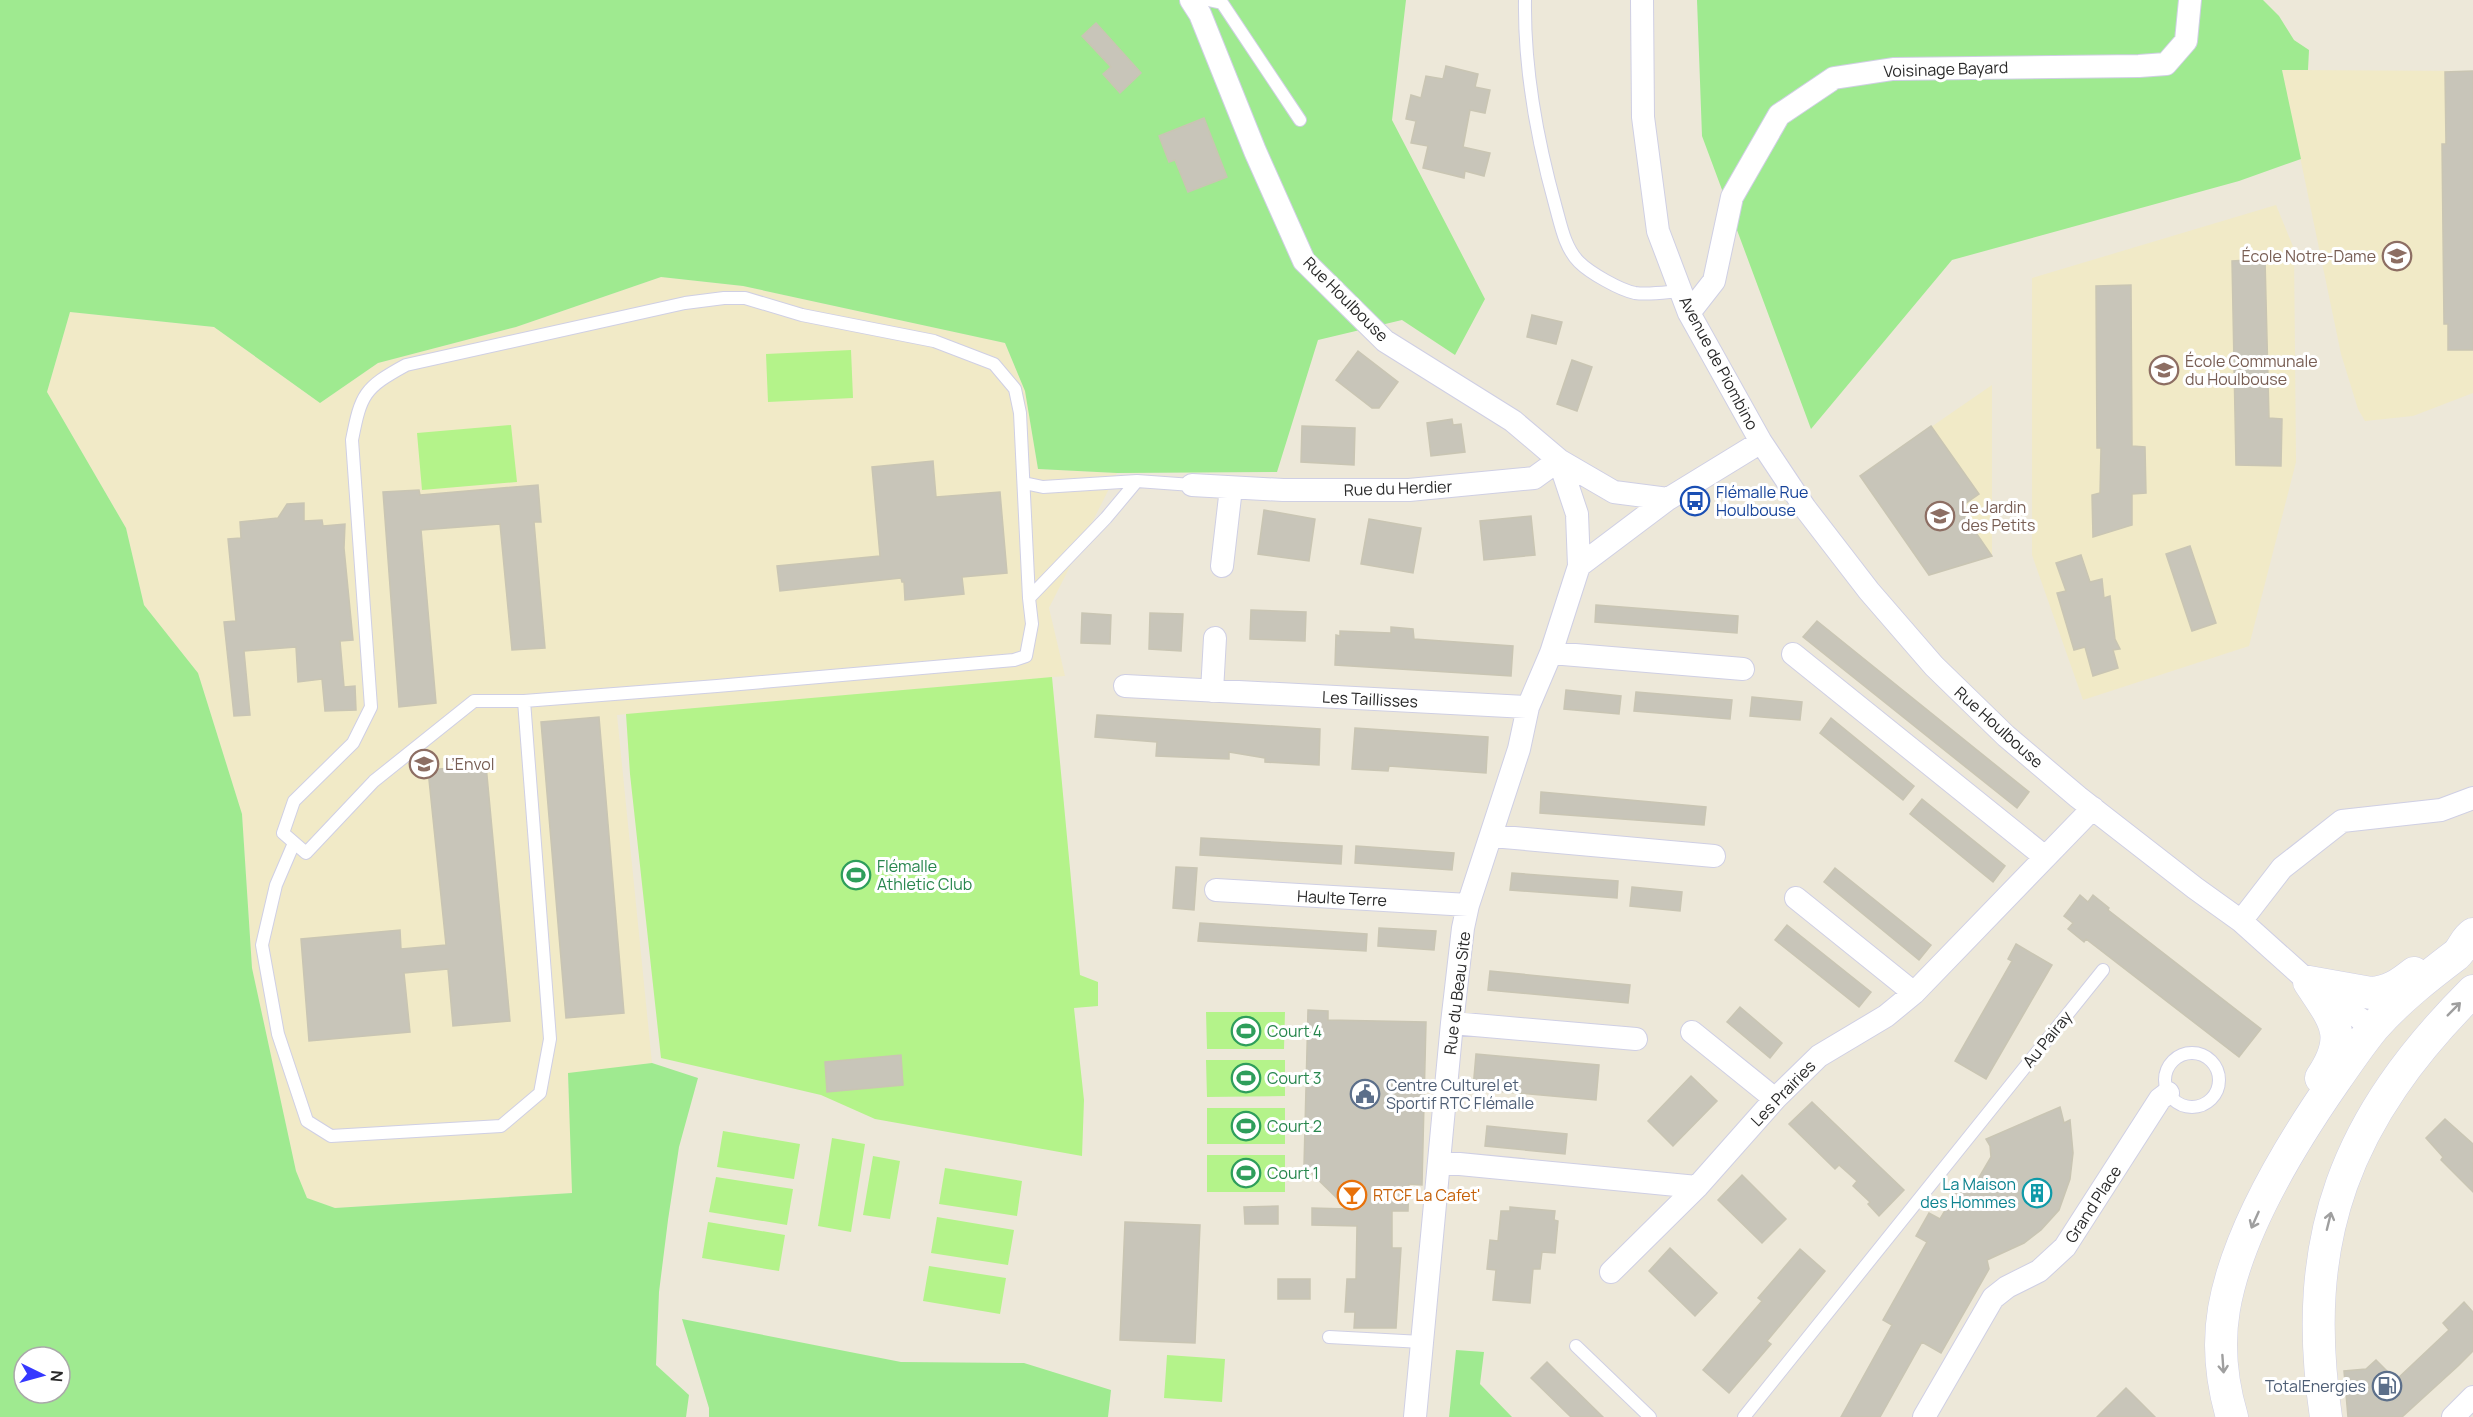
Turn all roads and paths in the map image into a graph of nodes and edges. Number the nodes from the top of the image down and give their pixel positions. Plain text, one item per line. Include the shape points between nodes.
1 (1191, 0) edge
2 (1208, 0) edge
3 (1525, 0) edge
4 (1642, 0) edge
5 (2190, 0) edge
6 (1300, 120) dead end
7 (1681, 291) junction
8 (1689, 313) junction
9 (1761, 442) junction
10 (1559, 460) junction
11 (1137, 481) junction
12 (1024, 483) junction
13 (1192, 484) joint
14 (1231, 488) junction
15 (1668, 499) junction
16 (1222, 566) dead end
17 (1579, 566) junction
18 (1029, 598) junction
19 (1215, 638) dead end
20 (1551, 653) junction
21 (1793, 654) dead end
22 (1743, 669) dead end
23 (1125, 686) dead end
24 (1212, 691) junction
25 (524, 701) junction
26 (1528, 707) junction
27 (2473, 798) edge
28 (2093, 807) junction
29 (1492, 836) junction
30 (294, 843) junction
31 (1714, 856) dead end
32 (2044, 857) junction
33 (1216, 890) dead end
34 (1796, 898) dead end
35 (1468, 905) junction
36 (2241, 921) junction
37 (2471, 936) edge
38 (2103, 970) dead end
39 (2309, 982) junction
40 (2473, 991) edge
41 (1914, 993) junction
42 (1452, 1023) junction
43 (2373, 1028) junction
44 (1692, 1032) dead end
45 (2432, 1034) junction
46 (1636, 1039) dead end
47 (2168, 1093) junction
48 (1775, 1099) junction
49 (2375, 1114) junction
50 (1439, 1162) junction
51 (2279, 1171) junction
52 (1697, 1187) junction
53 (1611, 1272) dead end
54 (1329, 1337) dead end
55 (1422, 1342) junction
56 (1576, 1346) dead end
57 (2473, 1397) edge
58 (1415, 1417) edge
59 (1650, 1417) edge
60 (1744, 1417) edge
61 (1924, 1417) edge
62 (2232, 1417) edge
63 (2326, 1417) edge
64 (2452, 1417) edge

1 - 10 street, Rue Houlbouse via 1304,261 1385,341 1513,421
2 - 6 lane via 1222,3
3 - 7 lane via 1534,110 1566,242 1579,262 1635,293
4 - 7 street, Avenue de Piombino via 1643,117 1658,231
5 - 8 street, Voisinage Bayard via 2186,41 2166,64 1893,69 1834,78 1779,115 1732,197 1713,281
7 - 8 street, Avenue de Piombino
8 - 9 street, Avenue de Piombino
9 - 15 street
9 - 28 street, Rue Houlbouse via 1805,508 1869,591 1934,666 2006,736
10 - 14 street, Rue du Herdier via 1534,478 1409,490
10 - 15 street, Rue Houlbouse via 1614,492
10 - 17 street via 1577,514
11 - 12 lane via 1043,487
11 - 13 lane
11 - 18 lane
12 - 18 lane
12 - 30 lane via 1015,389 994,364 934,341 802,315 745,298 685,303 406,365 378,380 360,403 352,440 372,707 353,743 294,801 283,833
13 - 14 street, Rue du Herdier
14 - 16 street
15 - 17 street
17 - 20 street
18 - 25 lane via 1032,624 1026,656 1014,660
19 - 24 street
20 - 22 street
20 - 26 street, Rue du Beau Site
21 - 32 street
23 - 24 street, Les Taillisses
24 - 26 street, Les Taillisses
25 - 30 lane via 474,701 374,781 306,853
25 - 30 lane via 550,1040 540,1093 501,1126 331,1136 307,1121 278,1034 262,945 276,885
26 - 29 street, Rue du Beau Site
27 - 36 street via 2441,810 2342,821 2282,868
28 - 32 street, Les Prairies
28 - 36 street, Rue Houlbouse
29 - 31 street
29 - 35 street, Rue du Beau Site
32 - 41 street, Les Prairies
33 - 35 street, Haulte Terre
34 - 41 street
35 - 42 street, Rue du Beau Site
36 - 39 street, Rue Houlbouse
37 - 39 main road via 2453,943 2404,981 2381,993
37 - 43 main road via 2459,953 2413,989
38 - 60 lane, Au Pairay
39 - 43 street, Rue Houlbouse
39 - 51 main road via 2333,1018 2337,1046 2280,1142
45 -> 40 main road
41 - 48 street, Les Prairies via 1886,1016 1819,1056
42 - 46 street
42 - 50 street, Rue du Beau Site
43 - 45 main road
43 - 49 main road via 2387,1055 2374,1086
43 - 51 main road via 2322,1099
44 - 48 street
45 - 49 main road
47 - 47 lane via 2185,1107 2209,1102 2219,1086 2217,1067 2203,1054 2193,1052 2175,1058 2165,1078
47 - 61 street, Grand Place via 2160,1099 2065,1247 2039,1271 1993,1298
48 - 52 street, Les Prairies
63 -> 49 main road via 2319,1279 2328,1223 2353,1155
50 - 52 street
50 - 55 street, Rue du Beau Site
51 -> 62 main road via 2234,1270 2224,1310 2223,1362
52 - 53 street, Les Prairies
54 - 55 lane
55 - 58 street, Rue du Beau Site
56 - 59 lane
57 - 64 street

